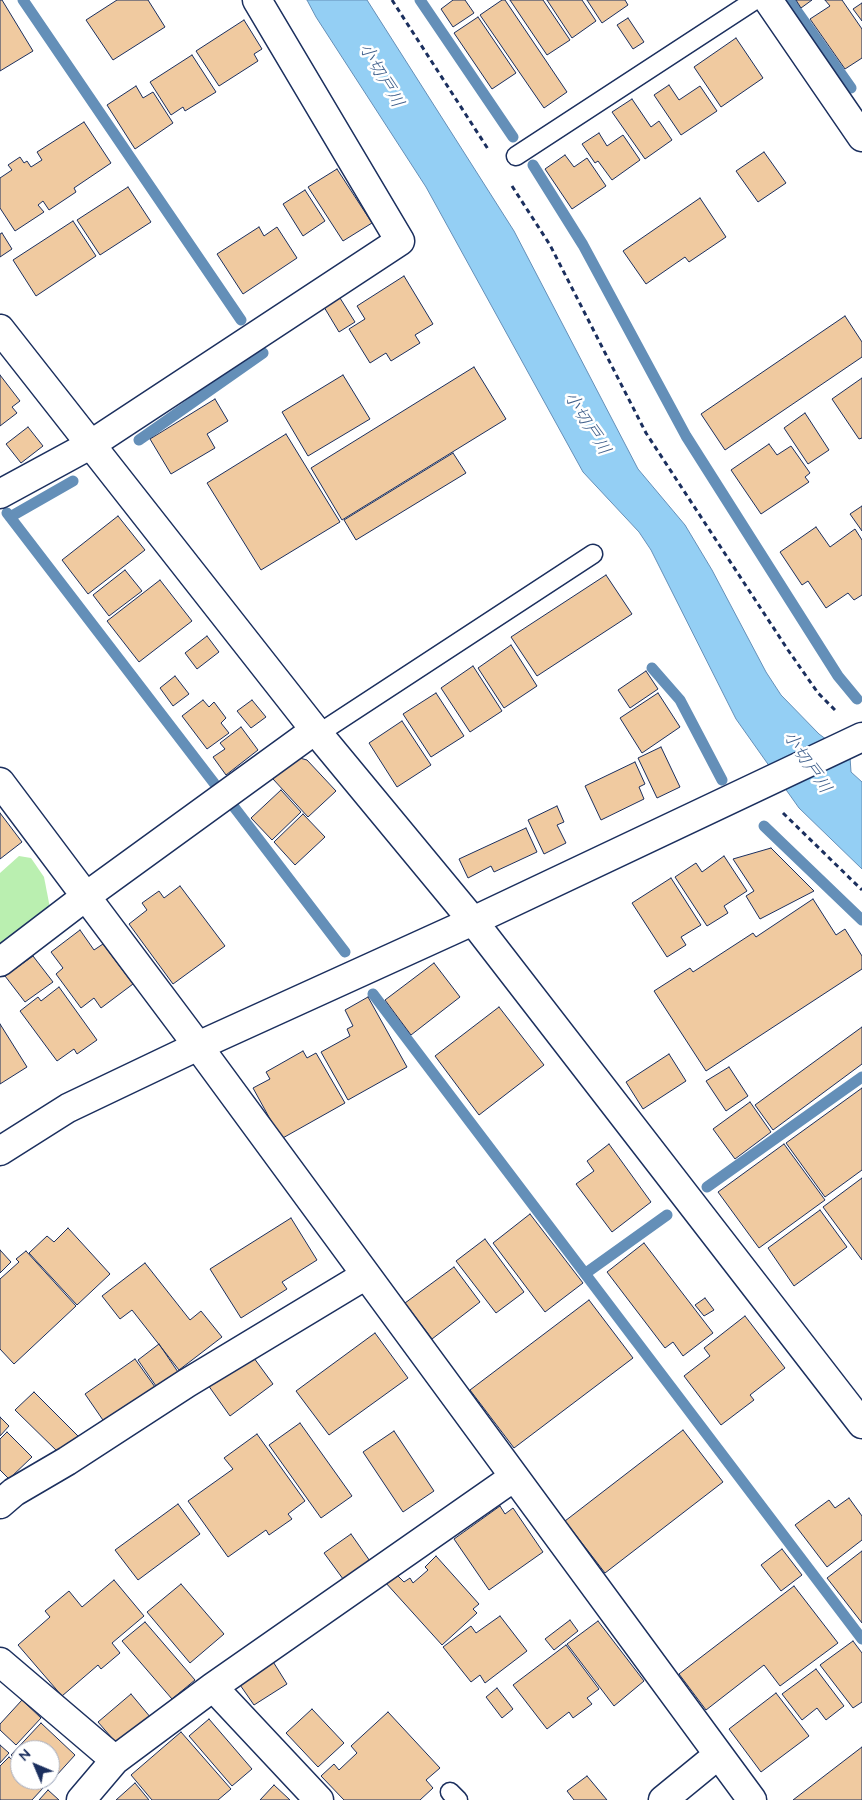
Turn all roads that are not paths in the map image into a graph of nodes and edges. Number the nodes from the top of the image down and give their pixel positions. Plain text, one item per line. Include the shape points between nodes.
1 (257, 0) edge
2 (755, 0) edge
3 (768, 0) edge
4 (854, 108) edge
5 (862, 137) edge
6 (516, 156) dead end
7 (0, 329) edge
8 (90, 445) junction
9 (0, 494) edge
10 (593, 554) dead end
11 (316, 732) junction
12 (857, 740) edge
13 (0, 782) edge
14 (85, 897) junction
15 (472, 920) junction
16 (0, 962) edge
17 (198, 1046) junction
18 (0, 1151) edge
19 (366, 1275) junction
20 (862, 1424) edge
21 (514, 1477) junction
22 (0, 1504) edge
23 (0, 1662) edge
24 (213, 1687) junction
25 (718, 1755) junction
26 (115, 1760) junction
27 (81, 1800) edge
28 (319, 1800) edge
29 (662, 1800) edge
30 (752, 1800) edge

1 - 8 street via 400,241
2 - 6 lane
3 - 4 street
4 - 5 street
7 - 8 street
8 - 9 street
8 - 11 street
10 - 11 lane
11 - 14 street
11 - 15 street
12 - 15 street
13 - 14 street
14 - 16 street
14 - 17 street
15 - 17 street
15 - 20 street
17 - 18 street via 68,1108
17 - 19 street
19 - 21 street
19 - 22 street via 187,1383
21 - 24 street
21 - 25 street
23 - 26 street
24 - 26 street
24 - 28 street
25 - 29 street
25 - 30 street
26 - 27 street

